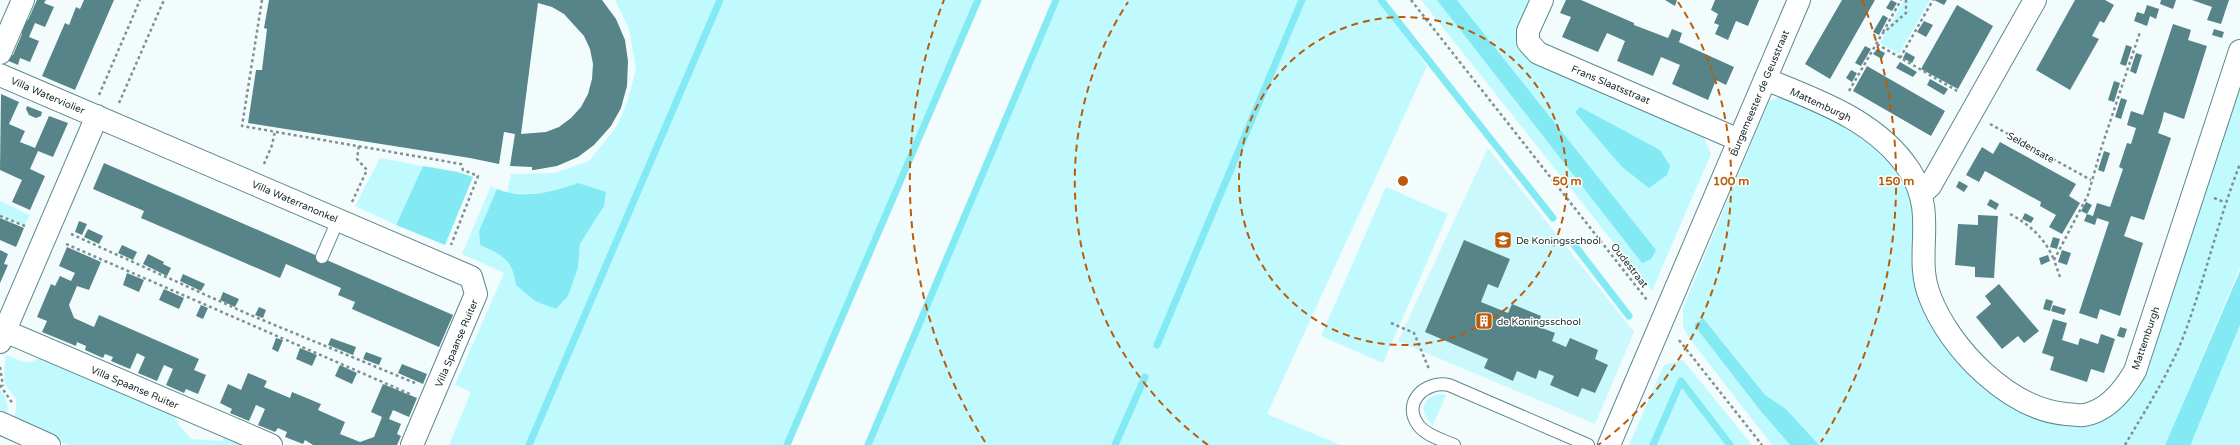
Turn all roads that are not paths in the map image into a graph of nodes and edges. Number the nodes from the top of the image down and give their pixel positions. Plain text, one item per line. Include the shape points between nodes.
1 (23, 0) edge
2 (1542, 0) edge
3 (1799, 0) edge
4 (2035, 0) edge
5 (2240, 51) edge
6 (0, 52) edge
7 (0, 74) edge
8 (1765, 79) junction
9 (104, 119) junction
10 (1739, 140) junction
11 (1921, 194) junction
12 (340, 221) junction
13 (322, 258) dead end
14 (475, 285) joint
15 (2, 334) edge
16 (0, 423) edge
17 (49, 445) edge
18 (271, 445) edge
19 (412, 445) edge
20 (1454, 445) edge
21 (1588, 445) edge
22 (1609, 445) edge

1 - 6 street
2 - 10 street, Frans Slaatsstraat via 1528,31 1528,42 1538,53
3 - 8 street, Burgemeester de Geusstraat
4 - 11 street via 1930,186
5 - 11 street, Mattemburgh via 2135,371 2116,398 2101,408 2084,415 2053,413 2024,401 1988,375 1956,343 1938,316 1929,296 1924,274 1925,223
7 - 9 street, Villa Waterviolier
8 - 10 street, Burgemeester de Geusstraat
8 - 11 street, Mattemburgh via 1838,110 1874,133 1898,155
9 - 12 street, Villa Waterranonkel
9 - 15 street via 48,230
10 - 22 street, Burgemeester de Geusstraat
12 - 13 lane
12 - 14 street, Villa Waterranonkel via 471,277
14 - 19 street, Villa Spaanse Ruiter via 476,294
15 - 18 street, Villa Spaanse Ruiter
16 - 17 street
20 - 21 lane via 1427,433 1419,426 1414,409 1419,393 1425,388 1435,384 1449,385

